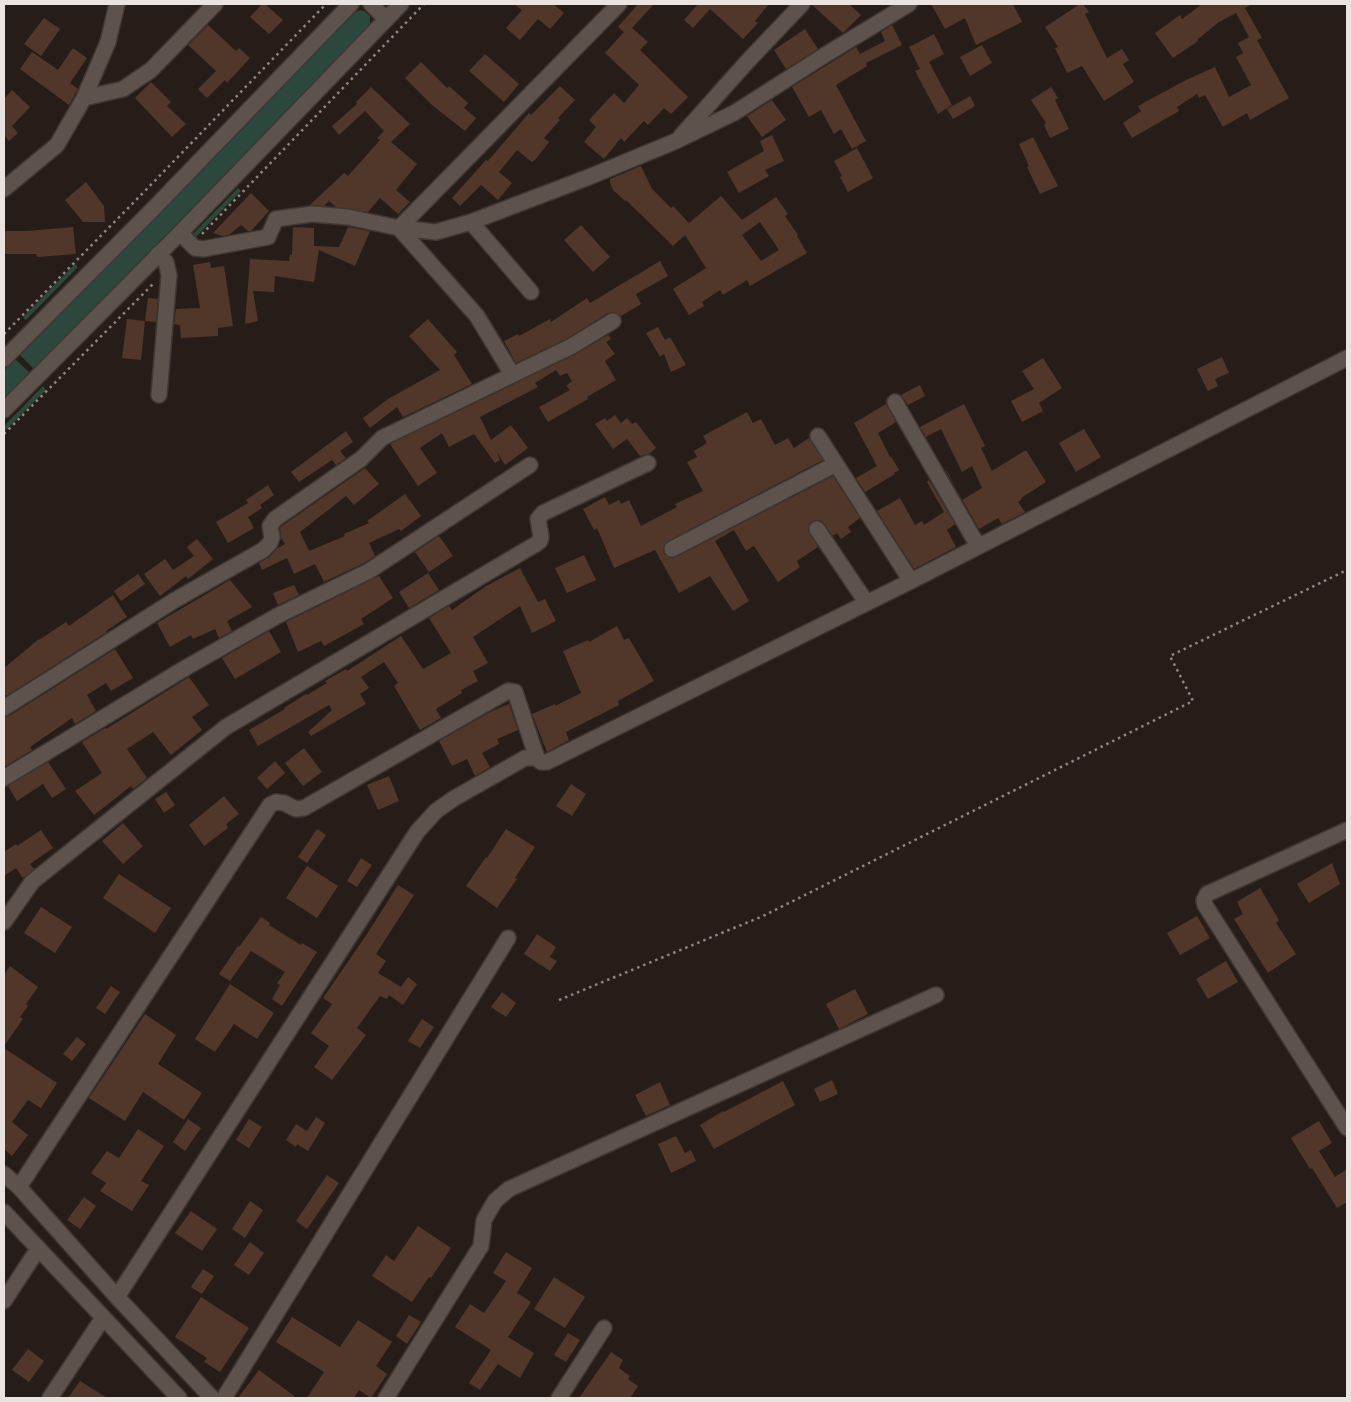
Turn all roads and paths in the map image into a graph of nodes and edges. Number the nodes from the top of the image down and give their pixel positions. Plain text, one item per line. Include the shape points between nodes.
1 (117, 4) edge
2 (215, 4) edge
3 (326, 4) edge
4 (351, 4) edge
5 (370, 4) edge
6 (401, 4) edge
7 (619, 4) edge
8 (802, 4) edge
9 (909, 4) edge
10 (386, 19) junction
11 (84, 98) junction
12 (676, 141) junction
13 (4, 189) edge
14 (471, 222) junction
15 (399, 228) junction
16 (180, 233) junction
17 (158, 254) junction
18 (531, 292) dead end
19 (613, 321) dead end
20 (4, 334) edge
21 (1347, 358) edge
22 (4, 360) edge
23 (512, 374) junction
24 (159, 395) dead end
25 (895, 402) dead end
26 (4, 410) edge
27 (818, 436) dead end
28 (648, 463) dead end
29 (836, 464) junction
30 (530, 465) dead end
31 (817, 530) dead end
32 (978, 546) junction
33 (672, 549) dead end
34 (1347, 570) edge
35 (911, 581) junction
36 (866, 602) junction
37 (4, 708) edge
38 (537, 758) junction
39 (4, 778) edge
40 (1347, 830) edge
41 (4, 922) edge
42 (508, 938) dead end
43 (936, 995) dead end
44 (560, 1000) dead end
45 (1345, 1121) edge
46 (4, 1174) edge
47 (19, 1187) junction
48 (4, 1212) edge
49 (38, 1249) junction
50 (117, 1297) junction
51 (4, 1301) edge
52 (103, 1318) junction
53 (604, 1328) dead end
54 (50, 1398) edge
55 (178, 1398) edge
56 (212, 1398) edge
57 (224, 1398) edge
58 (386, 1398) edge
59 (558, 1398) edge

1 - 11 street via 108,42
2 - 11 street via 151,70 123,89
3 - 20 path
4 - 22 street
5 - 10 street
6 - 10 street
7 - 15 street
8 - 12 street
9 - 12 street via 734,114
10 - 16 street
11 - 13 street via 57,145
12 - 14 street
14 - 15 street via 436,232
14 - 18 street
15 - 16 street via 348,217 312,214 278,218 268,237 203,249 195,248
15 - 23 street via 477,316
16 - 17 street
17 - 24 street via 166,262 168,275
17 - 26 street
19 - 23 street via 572,346
21 - 32 street
23 - 37 street via 382,438 361,459 275,520 270,526 270,543 263,550 176,600
25 - 32 street
27 - 29 street
28 - 41 street via 543,512 538,519 541,537 536,544 226,727 32,882
29 - 33 street
29 - 35 street
30 - 39 street via 369,571 276,616
31 - 36 street
32 - 35 street
34 - 44 path via 1170,656 1193,701 763,916
35 - 36 street
36 - 38 street via 548,762
38 - 47 street via 515,692 508,691 304,808 296,809 276,802 270,805
38 - 50 street via 525,758 453,799 417,832
40 - 45 street via 1207,894 1204,900
42 - 57 street
43 - 58 street via 509,1189 495,1201 484,1220 481,1246
46 - 47 street
47 - 50 street
48 - 49 street
49 - 51 street
49 - 52 street
50 - 56 street
52 - 54 street
52 - 55 street
53 - 59 street

